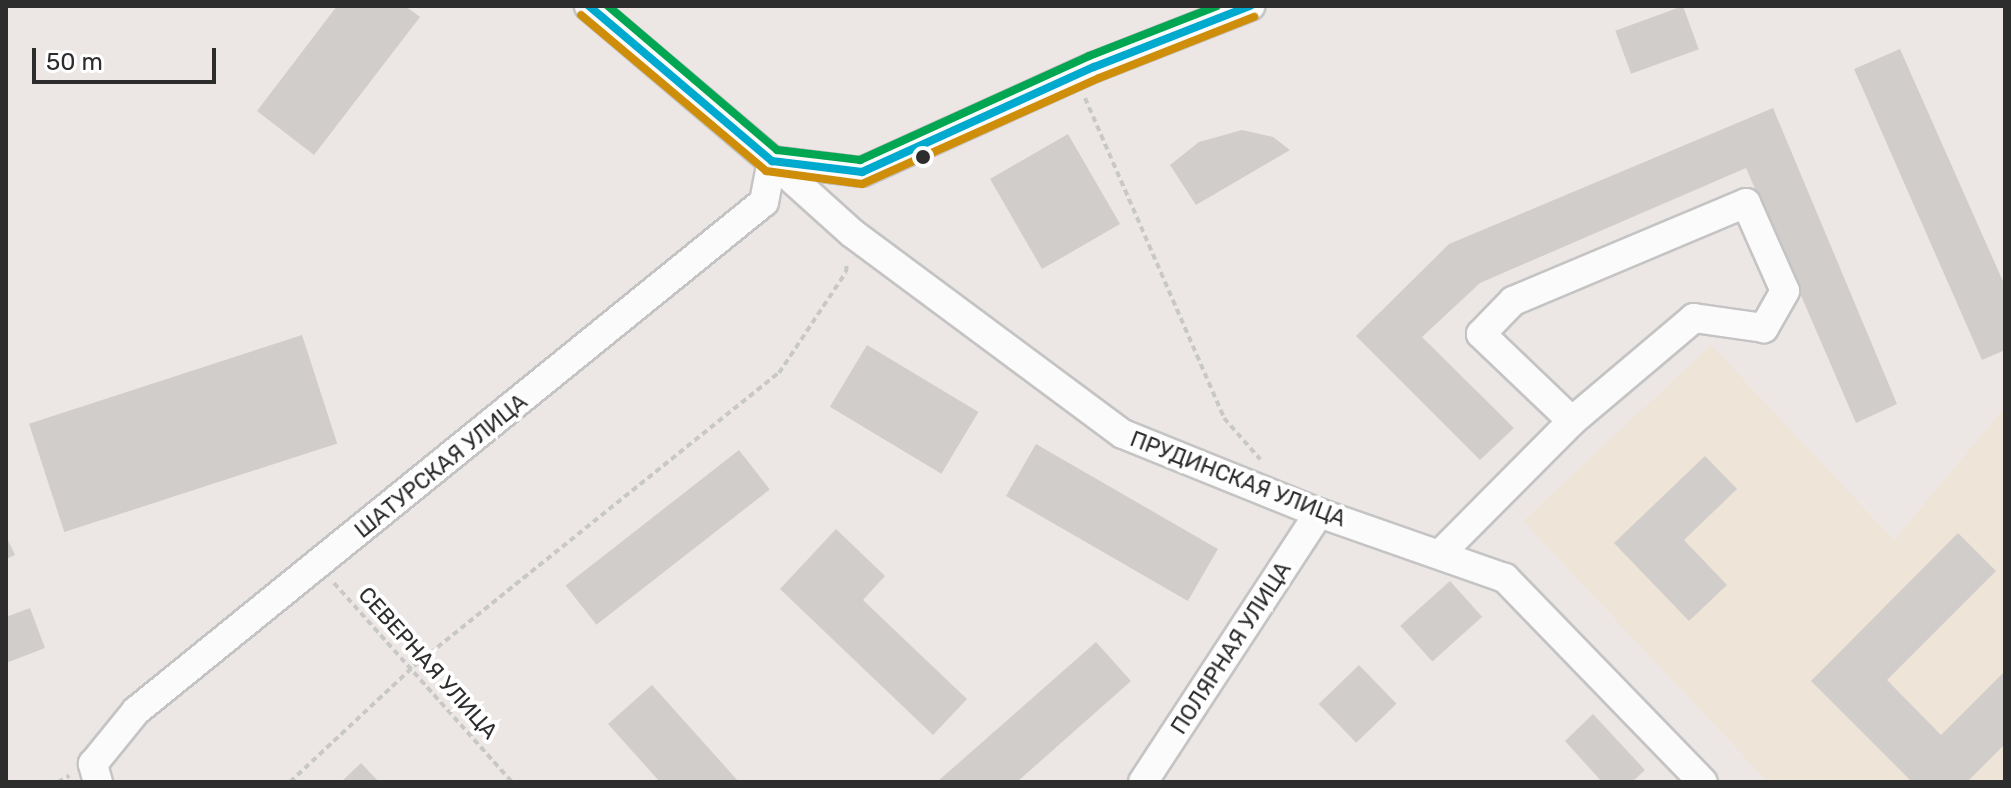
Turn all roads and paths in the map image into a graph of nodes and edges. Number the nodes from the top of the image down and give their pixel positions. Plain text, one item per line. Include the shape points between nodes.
1 (589, 6) edge
2 (1250, 6) edge
3 (1076, 77) junction
4 (772, 161) junction
5 (852, 233) junction
6 (1572, 421) junction
7 (1265, 465) dead end
8 (1319, 513) junction
9 (1441, 553) junction
10 (319, 567) junction
11 (414, 666) junction
12 (95, 773) edge
13 (290, 782) edge
14 (512, 782) edge
15 (1143, 782) edge
16 (1703, 782) edge

1 - 4 street, ПРУДИНСКАЯ УЛИЦА
2 - 3 street
3 - 4 street via 862,172
3 - 7 path via 1224,418
4 - 5 street, ПРУДИНСКАЯ УЛИЦА
4 - 10 street, ШАТУРСКАЯ УЛИЦА via 764,202
5 - 8 street, ПРУДИНСКАЯ УЛИЦА via 1123,434
5 - 11 path via 846,272 779,373
6 - 6 street via 1481,334 1513,301 1746,203 1785,291 1764,328 1694,318
6 - 9 street
8 - 9 street, ПРУДИНСКАЯ УЛИЦА
8 - 15 street, ПОЛЯРНАЯ УЛИЦА
9 - 16 street, ПРУДИНСКАЯ УЛИЦА via 1505,578
10 - 11 path, СЕВЕРНАЯ УЛИЦА
10 - 12 street, ШАТУРСКАЯ УЛИЦА via 136,711
11 - 13 path
11 - 14 path, СЕВЕРНАЯ УЛИЦА

